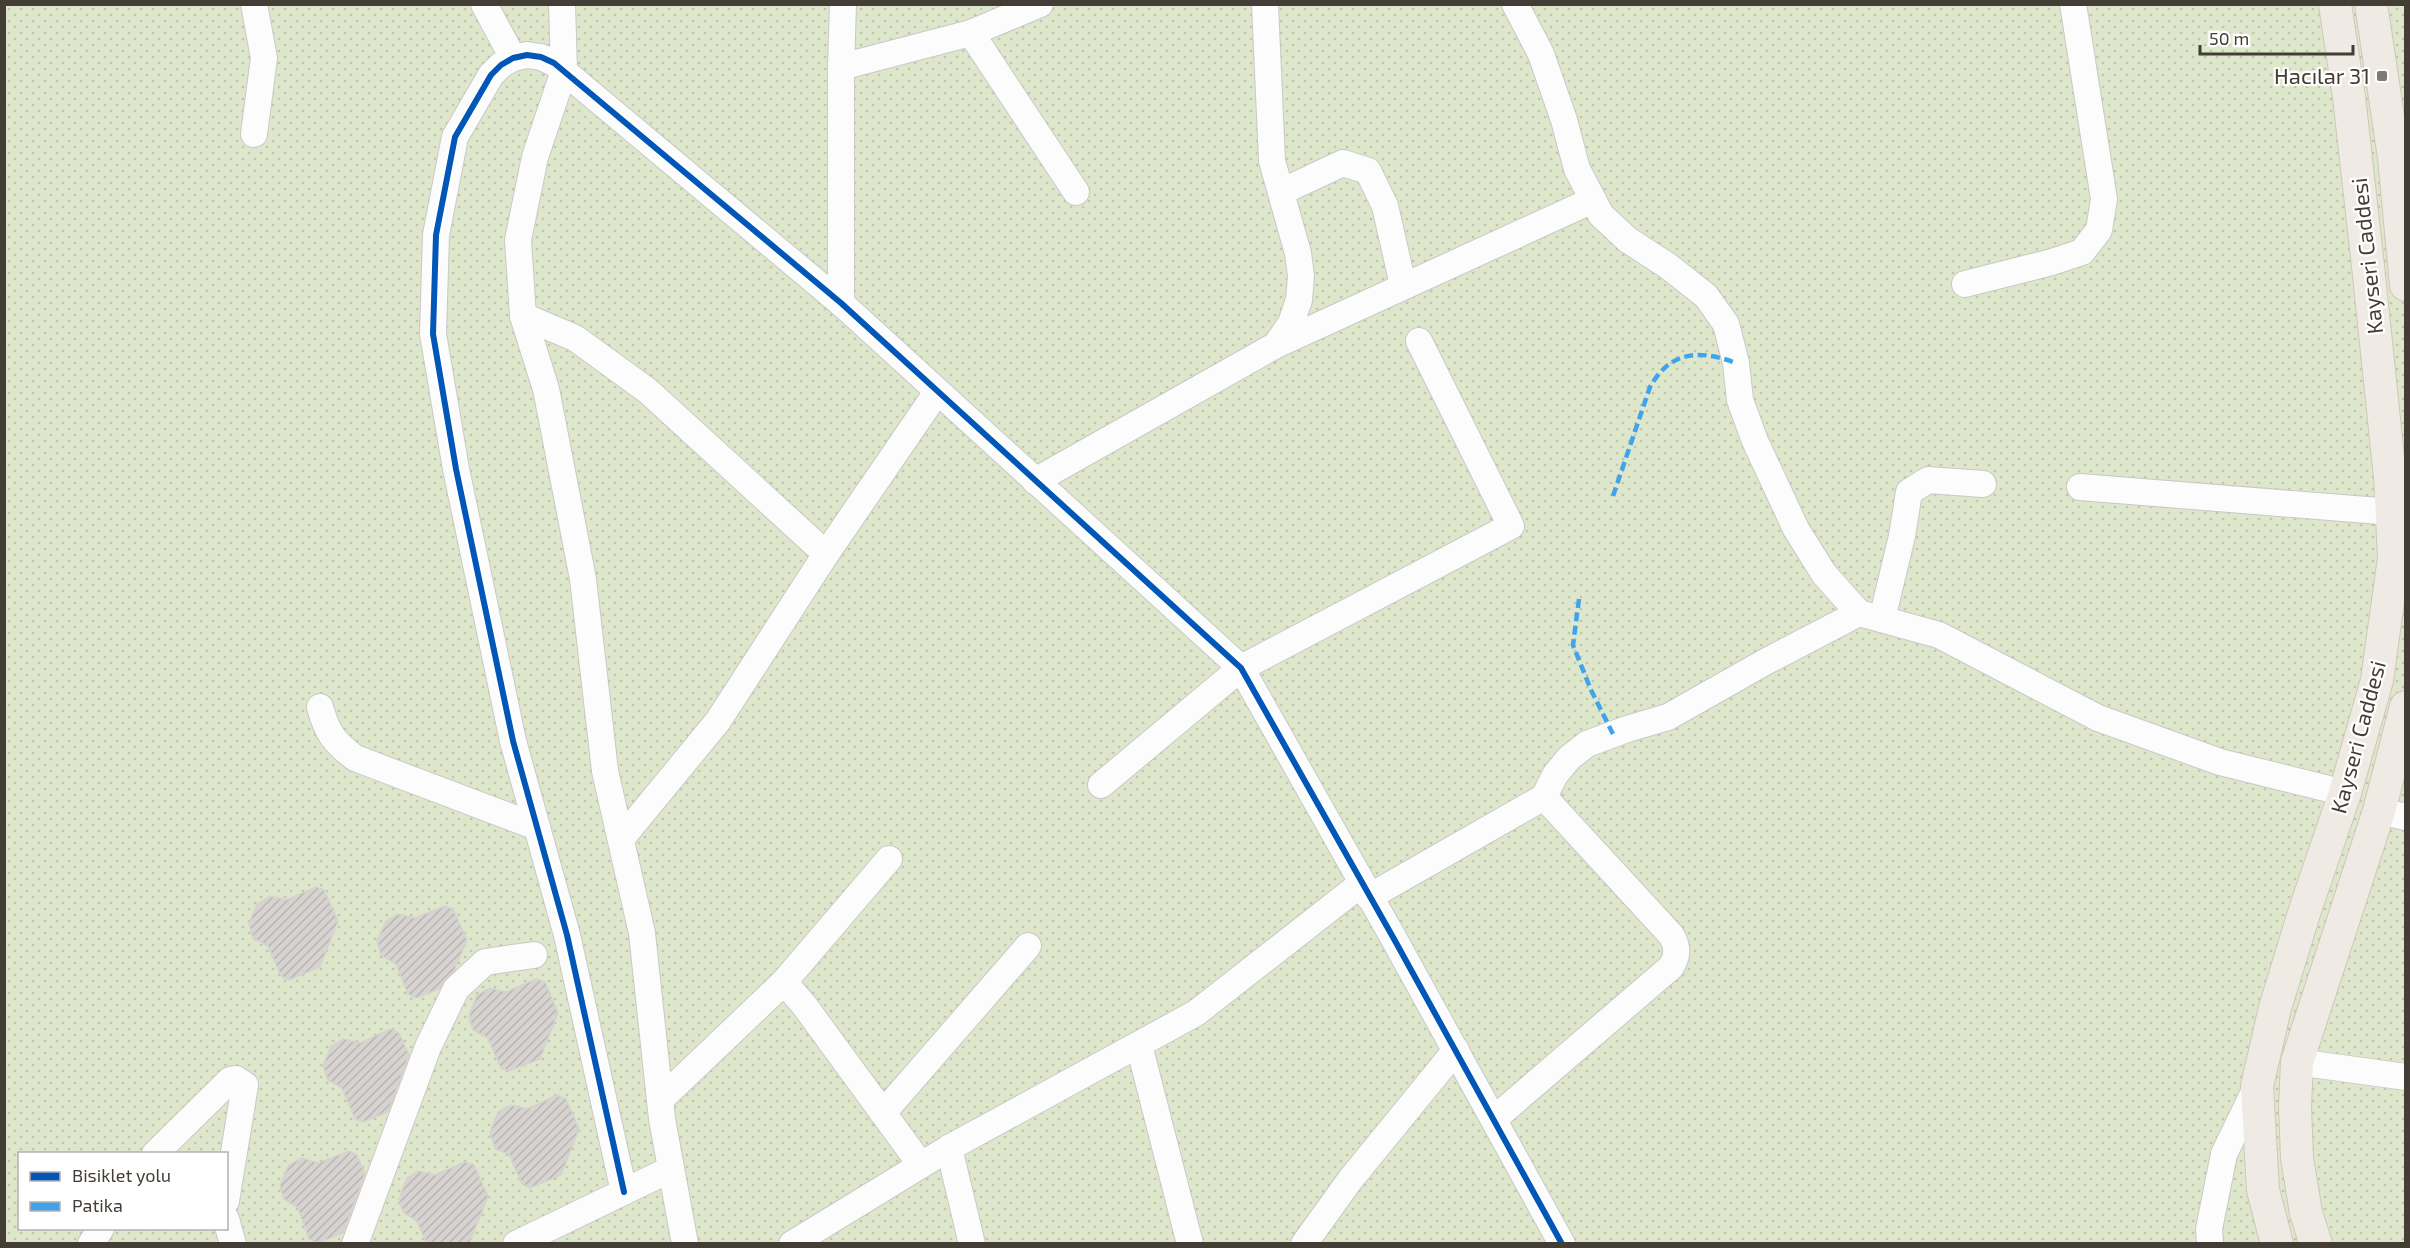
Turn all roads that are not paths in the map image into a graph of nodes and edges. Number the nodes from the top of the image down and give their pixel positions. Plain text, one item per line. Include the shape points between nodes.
1 (254, 4) edge
2 (484, 4) edge
3 (562, 4) edge
4 (843, 4) edge
5 (1040, 4) edge
6 (1265, 4) edge
7 (1515, 4) edge
8 (2073, 4) edge
9 (2335, 4) edge
10 (2371, 4) edge
11 (971, 33) junction
12 (513, 58) junction
13 (841, 67) junction
14 (564, 71) junction
15 (254, 134) dead end
16 (2398, 136) edge
17 (1076, 192) dead end
18 (1281, 192) junction
19 (1593, 200) junction
20 (1965, 284) dead end
21 (1403, 285) junction
22 (2406, 285) edge
23 (841, 303) junction
24 (523, 316) junction
25 (1419, 341) dead end
26 (1276, 345) junction
27 (937, 392) junction
28 (1035, 481) junction
29 (1983, 484) dead end
30 (2080, 487) dead end
31 (2392, 512) junction
32 (826, 554) junction
33 (1870, 616) junction
34 (1241, 668) junction
35 (320, 707) dead end
36 (2406, 707) edge
37 (1101, 785) dead end
38 (2345, 794) junction
39 (1544, 796) junction
40 (2392, 814) edge
41 (537, 826) junction
42 (621, 839) junction
43 (889, 859) dead end
44 (1365, 890) junction
45 (1028, 946) dead end
46 (534, 955) dead end
47 (784, 982) junction
48 (1139, 1045) junction
49 (1456, 1050) junction
50 (2297, 1062) junction
51 (2406, 1077) edge
52 (2257, 1086) junction
53 (660, 1100) junction
54 (883, 1113) junction
55 (1494, 1119) junction
56 (949, 1148) junction
57 (156, 1152) edge
58 (921, 1165) junction
59 (671, 1169) junction
60 (228, 1189) edge
61 (624, 1192) junction
62 (228, 1226) edge
63 (100, 1230) edge
64 (91, 1244) edge
65 (233, 1244) edge
66 (356, 1244) edge
67 (516, 1244) edge
68 (685, 1244) edge
69 (792, 1244) edge
70 (972, 1244) edge
71 (1190, 1244) edge
72 (1304, 1244) edge
73 (1562, 1244) edge
74 (2210, 1244) edge
75 (2277, 1244) edge
76 (2316, 1244) edge

1 - 15 street via 264,58
2 - 12 street
3 - 14 street
4 - 13 street
5 - 11 street
6 - 18 street via 1272,161
7 - 19 street via 1542,54 1577,169
8 - 20 street via 2104,199 2099,230 2082,252
9 - 31 main road, Kayseri Caddesi via 2365,231
10 - 16 main road, Kayseri Caddesi
11 - 13 street
11 - 17 street
12 - 14 street via 541,57
12 - 41 street via 491,75 455,137 436,235 433,334 456,469 513,741
13 - 23 street
14 - 23 street
14 - 24 street via 535,157 518,240
16 - 22 main road, Kayseri Caddesi
18 - 21 street via 1343,163 1368,171 1385,206
18 - 26 street via 1301,276 1299,300
19 - 21 street
19 - 33 street via 1601,214 1628,240 1706,296 1726,324 1740,400 1755,441 1802,538 1824,574
21 - 26 street
23 - 27 street
24 - 32 street via 575,338 648,391
24 - 42 street via 546,389 583,579 605,771
25 - 34 street via 1511,526
26 - 28 street
27 - 28 street
27 - 32 street
28 - 34 street
29 - 33 street via 1928,480 1909,492 1902,536
30 - 31 street
31 - 38 main road, Kayseri Caddesi via 2394,558 2377,680
32 - 42 street via 718,721
33 - 38 street via 1939,635 2098,718 2220,762
33 - 39 street via 1765,662 1668,717 1587,744 1569,758
34 - 37 street
34 - 44 street
35 - 41 street via 326,728 338,745 355,758
36 - 40 main road, Kayseri Caddesi
38 - 52 main road, Kayseri Caddesi via 2305,910
39 - 44 street
39 - 55 street via 1671,935 1676,960
40 - 50 main road, Kayseri Caddesi
41 - 61 street via 567,935
42 - 53 street via 642,933
43 - 47 street
44 - 48 street via 1196,1013
44 - 49 street
45 - 54 street
46 - 66 street via 485,962 456,989 428,1047
47 - 53 street
47 - 54 street
48 - 56 street
48 - 71 street
49 - 55 street
49 - 72 street via 1350,1180
50 - 51 street
50 - 76 main road, Kayseri Caddesi via 2297,1158 2306,1213
52 - 74 street via 2224,1155 2209,1229
52 - 75 main road, Kayseri Caddesi via 2263,1190
53 - 59 street
54 - 58 street
55 - 73 street
56 - 58 street
56 - 70 street
57 - 60 street via 230,1080 236,1079 245,1084
58 - 69 street
59 - 61 street
59 - 68 street
61 - 67 street
62 - 65 street
63 - 64 street

